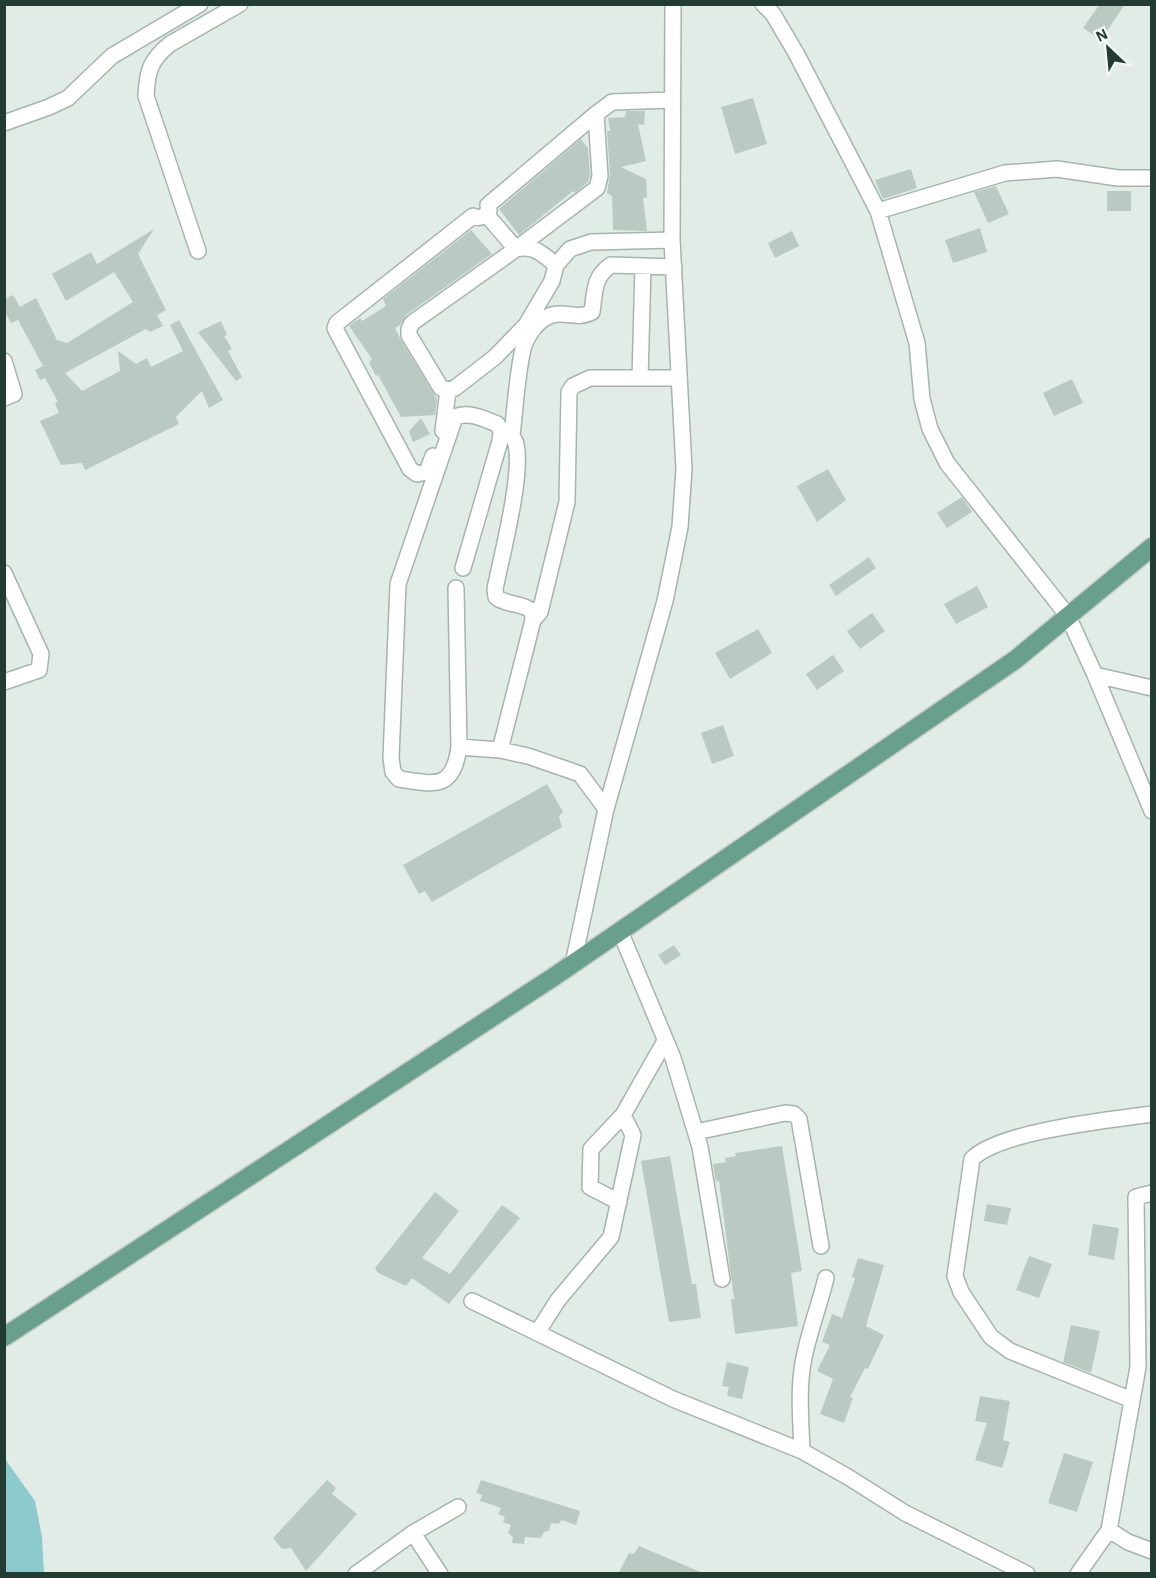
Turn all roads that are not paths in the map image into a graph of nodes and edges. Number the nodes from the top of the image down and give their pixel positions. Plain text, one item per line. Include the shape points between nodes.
1 (200, 4) edge
2 (240, 4) edge
3 (673, 4) edge
4 (763, 4) edge
5 (672, 100) junction
6 (596, 114) junction
7 (4, 123) edge
8 (1152, 178) edge
9 (878, 211) junction
10 (486, 214) junction
11 (672, 240) junction
12 (516, 249) junction
13 (198, 251) dead end
14 (556, 265) junction
15 (643, 266) junction
16 (674, 267) junction
17 (4, 360) edge
18 (640, 378) junction
19 (679, 378) junction
20 (448, 390) junction
21 (4, 398) edge
22 (506, 433) junction
23 (1152, 547) edge
24 (463, 568) dead end
25 (4, 573) edge
26 (456, 588) dead end
27 (1068, 616) junction
28 (533, 620) junction
29 (1095, 675) junction
30 (4, 682) edge
31 (1152, 688) edge
32 (459, 747) junction
33 (500, 750) junction
34 (606, 809) junction
35 (1152, 811) edge
36 (620, 931) junction
37 (573, 964) junction
38 (665, 1041) junction
39 (1152, 1113) edge
40 (622, 1115) junction
41 (696, 1132) junction
42 (1152, 1193) edge
43 (619, 1202) junction
44 (821, 1246) dead end
45 (826, 1278) dead end
46 (722, 1279) dead end
47 (472, 1301) dead end
48 (1145, 1328) edge
49 (537, 1333) junction
50 (4, 1337) edge
51 (1132, 1400) junction
52 (802, 1451) junction
53 (458, 1507) dead end
54 (1109, 1530) junction
55 (413, 1533) junction
56 (1152, 1551) edge
57 (356, 1574) edge
58 (440, 1574) edge
59 (1027, 1574) edge
60 (1078, 1574) edge

1 - 7 street via 112,56 68,98
2 - 13 street via 160,51 150,66 147,81 146,96
3 - 5 street
4 - 9 street via 796,53
5 - 6 street via 612,102
5 - 11 street
6 - 10 street via 488,205
6 - 12 street via 600,176 597,188
8 - 9 street via 1118,178 1057,169 1005,173
9 - 27 street via 917,343 922,399 930,429 947,463
10 - 12 street
10 - 20 street via 473,216 335,328 410,469 417,474 427,472 442,432
11 - 14 street via 591,242 570,249
11 - 16 street
12 - 14 street via 527,246
12 - 20 street via 412,323 409,329 441,388
14 - 20 street via 552,281 526,325 495,357
15 - 16 street
15 - 18 street
15 - 22 street via 611,266 597,278 592,312 578,317 554,314 531,332 523,348
16 - 19 street
17 - 21 street via 14,394
18 - 19 street
18 - 28 street via 591,378 569,392 567,502 540,612
19 - 34 street via 684,469 680,527 665,601
22 - 24 street via 500,441
22 - 28 street via 516,443 517,480 496,597 503,603 526,607 532,611
22 - 32 street via 497,424 470,415 455,417 398,584 393,772 399,779 434,784 453,772
23 - 27 main road
25 - 30 street via 41,654 39,670
26 - 32 street
27 - 29 street
27 - 36 main road via 1015,660
28 - 33 street
29 - 31 street
29 - 35 street
32 - 33 street
33 - 34 street via 580,774
34 - 37 street
36 - 37 main road
36 - 38 street
37 - 50 main road
38 - 40 street
38 - 41 street
39 - 51 street via 1023,1135 977,1154 972,1159 955,1276 991,1337 1010,1351
40 - 43 street via 633,1135
40 - 43 street via 591,1149 590,1187
41 - 44 street via 794,1114 799,1119
41 - 46 street
42 - 48 street via 1136,1197
43 - 49 street via 611,1237 558,1300
45 - 52 street via 802,1366
47 - 49 street
48 - 51 street
49 - 52 street via 673,1399
51 - 54 street
52 - 59 street via 905,1513
53 - 55 street
54 - 56 street
54 - 60 street
55 - 57 street
55 - 58 street

